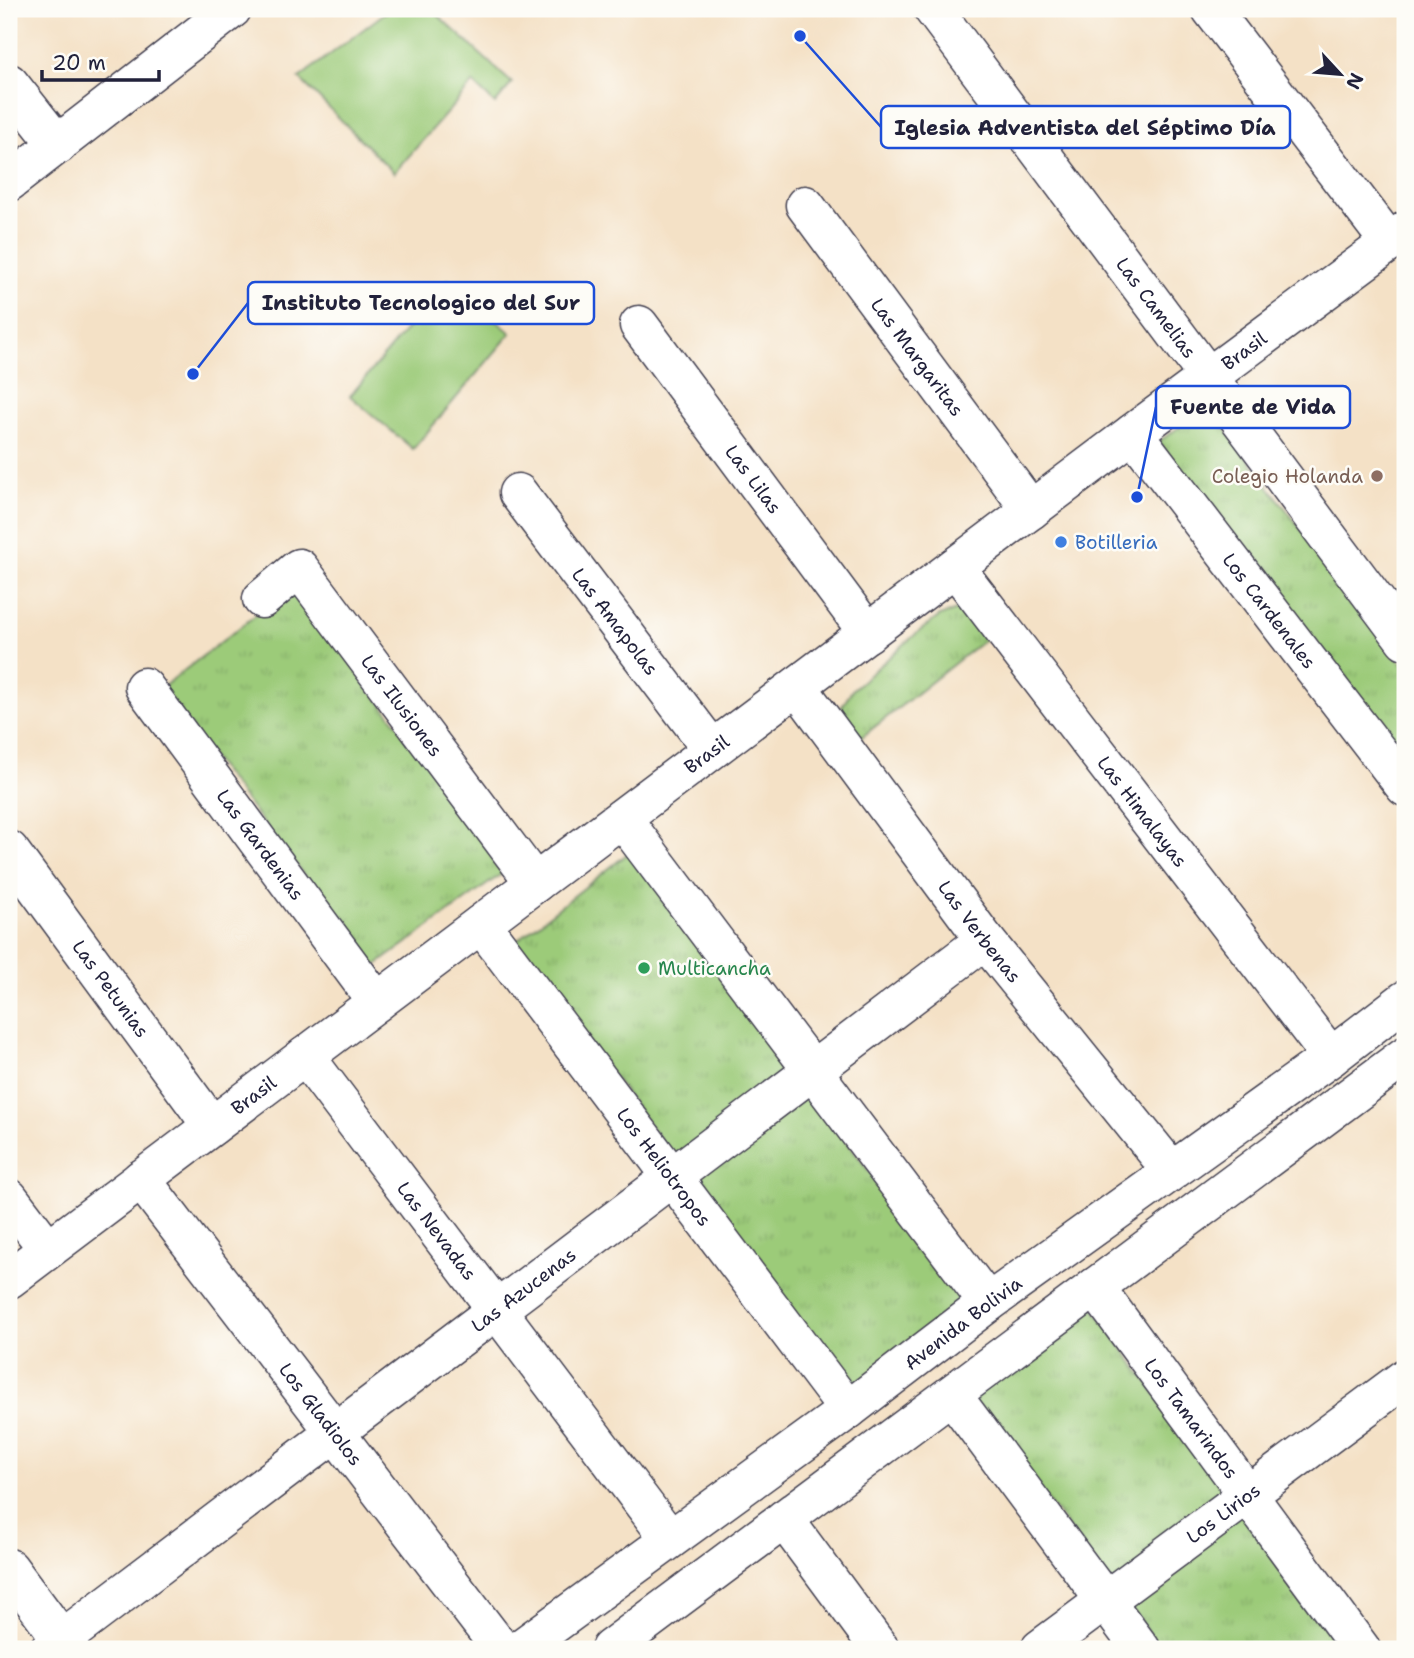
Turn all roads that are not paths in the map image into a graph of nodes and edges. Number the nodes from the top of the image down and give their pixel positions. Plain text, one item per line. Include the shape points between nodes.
1 (232, 9) edge
2 (933, 9) edge
3 (1211, 9) edge
4 (9, 83) edge
5 (58, 145) junction
6 (9, 182) edge
7 (805, 205) dead end
8 (1397, 237) edge
9 (639, 325) dead end
10 (1208, 376) junction
11 (1133, 433) junction
12 (518, 493) dead end
13 (1031, 510) junction
14 (955, 567) junction
15 (262, 599) dead end
16 (868, 633) junction
17 (1405, 640) edge
18 (797, 686) junction
19 (144, 687) dead end
20 (712, 749) junction
21 (1405, 787) edge
22 (622, 818) junction
23 (9, 850) edge
24 (535, 883) junction
25 (481, 924) junction
26 (985, 940) junction
27 (1405, 1000) edge
28 (377, 1002) junction
29 (305, 1056) junction
30 (1405, 1056) edge
31 (1331, 1057) junction
32 (814, 1071) junction
33 (212, 1126) junction
34 (1171, 1170) junction
35 (672, 1178) junction
36 (141, 1180) junction
37 (9, 1198) edge
38 (48, 1249) junction
39 (9, 1279) edge
40 (1095, 1287) junction
41 (988, 1303) junction
42 (497, 1311) junction
43 (1405, 1378) edge
44 (952, 1395) junction
45 (848, 1410) junction
46 (335, 1433) junction
47 (1247, 1495) junction
48 (784, 1519) junction
49 (670, 1539) junction
50 (9, 1568) edge
51 (1105, 1600) junction
52 (60, 1646) edge
53 (618, 1647) edge
54 (501, 1649) edge
55 (520, 1649) edge
56 (880, 1649) edge
57 (1040, 1649) edge
58 (1141, 1649) edge
59 (1362, 1649) edge

1 - 5 street
2 - 10 street, Las Camelias
3 - 8 street
4 - 5 street
5 - 6 street
7 - 13 street, Las Margaritas
8 - 10 street, Brasil
9 - 16 street, Las Lilas
10 - 11 street, Brasil
10 - 17 street, Las Camelias
11 - 13 street, Brasil
11 - 21 street, Los Cardenales
12 - 20 street, Las Amapolas
13 - 14 street, Brasil
14 - 16 street, Brasil
14 - 31 street, Las Himalayas
15 - 24 street, Las Ilusiones via 299,568
16 - 18 street, Brasil
18 - 20 street, Brasil
18 - 26 street, Las Verbenas
19 - 28 street, Las Gardenias
20 - 22 street, Brasil
22 - 24 street, Brasil
22 - 32 street
23 - 33 street, Las Petunias
24 - 25 street, Brasil
25 - 28 street, Brasil
25 - 35 street, Los Heliotropos
26 - 32 street, Las Azucenas
26 - 34 street, Las Verbenas
27 - 31 street, Avenida Bolivia
28 - 29 street, Brasil
29 - 33 street, Brasil
29 - 42 street, Las Nevadas
30 - 40 street
31 - 34 street, Avenida Bolivia
32 - 35 street, Las Azucenas
32 - 41 street
33 - 36 street, Brasil
34 - 41 street, Avenida Bolivia
35 - 42 street, Las Azucenas
35 - 45 street, Los Heliotropos
36 - 38 street, Brasil
36 - 46 street, Los Gladiolos
37 - 38 street
38 - 39 street, Brasil
40 - 44 street
40 - 47 street, Los Tamarindos
41 - 45 street, Avenida Bolivia
42 - 46 street, Las Azucenas
42 - 49 street, Las Nevadas
43 - 47 street, Los Lirios
44 - 48 street
44 - 51 street
45 - 49 street, Avenida Bolivia
46 - 52 street, Las Azucenas
46 - 54 street, Los Gladiolos
47 - 51 street, Los Lirios
47 - 59 street, Los Tamarindos
48 - 53 street
48 - 56 street
49 - 55 street, Avenida Bolivia
50 - 52 street, Las Azucenas
51 - 57 street, Los Lirios
51 - 58 street

